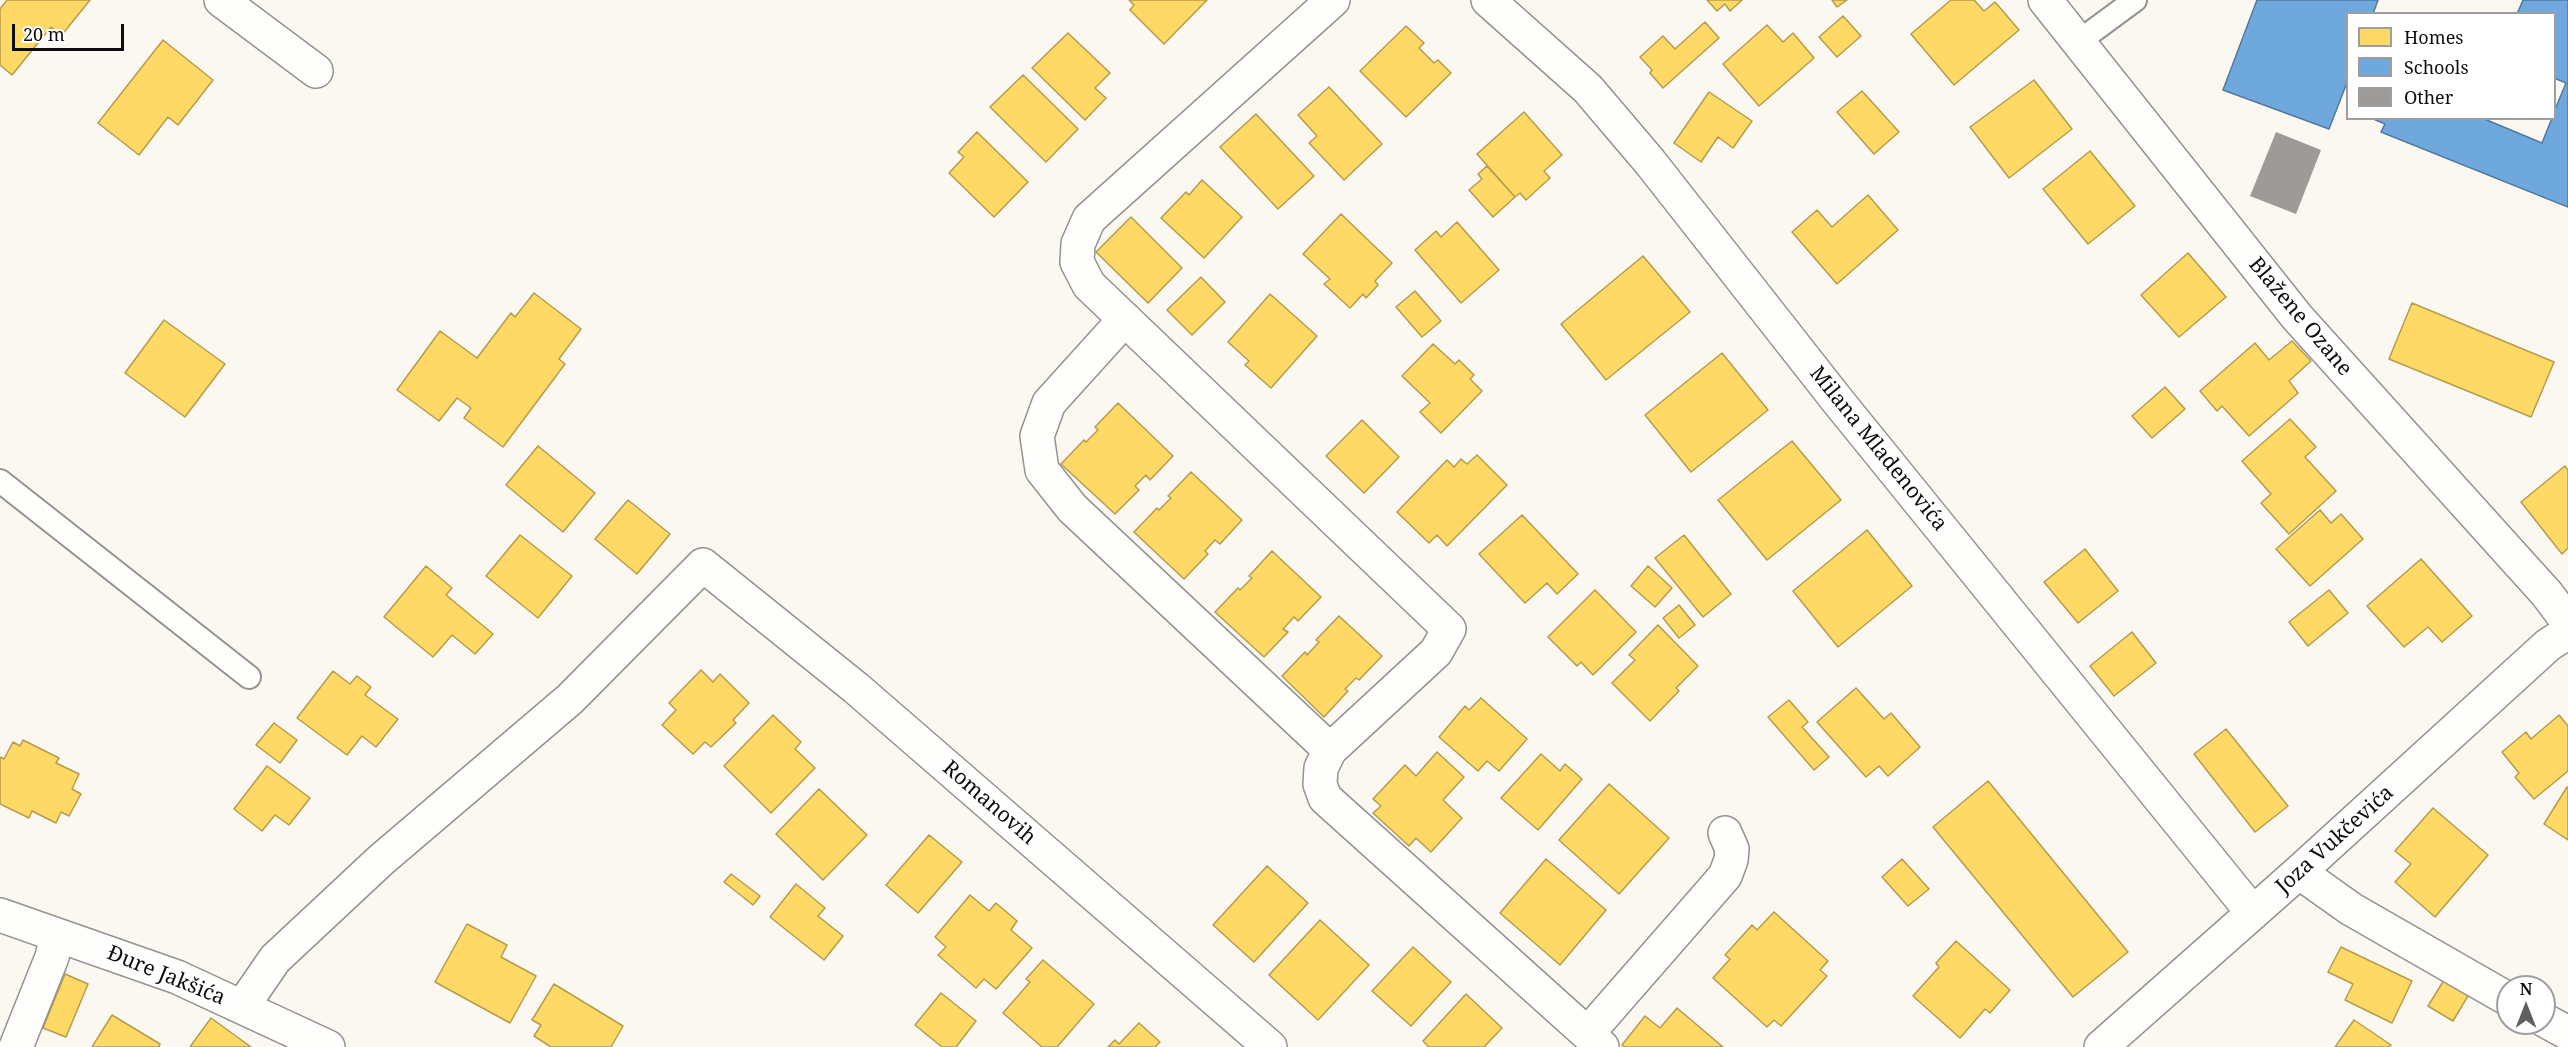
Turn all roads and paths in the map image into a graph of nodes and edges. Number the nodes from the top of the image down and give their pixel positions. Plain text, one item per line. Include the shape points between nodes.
1 (221, 0) edge
2 (1333, 0) edge
3 (1488, 0) edge
4 (2045, 0) edge
5 (2135, 0) edge
6 (2078, 42) junction
7 (316, 71) dead end
8 (1125, 319) junction
9 (0, 481) edge
10 (2568, 622) edge
11 (2568, 632) edge
12 (249, 677) dead end
13 (1330, 750) junction
14 (1725, 833) dead end
15 (2299, 872) junction
16 (2253, 913) junction
17 (0, 915) edge
18 (57, 935) junction
19 (2496, 992) edge
20 (242, 1007) junction
21 (1595, 1040) edge
22 (16, 1047) edge
23 (328, 1047) edge
24 (1270, 1047) edge
25 (2101, 1047) edge

1 - 7 street
2 - 8 street via 1089,219 1078,244 1077,262 1089,285
3 - 16 street, Milana Mladenovića via 1588,89 1650,162 1837,400
4 - 6 street, Blažene Ozane
5 - 6 lane
6 - 10 street, Blažene Ozane via 2297,317
8 - 13 street via 1049,403 1038,436 1042,470 1072,508
8 - 13 street via 1449,628 1436,652
9 - 12 lane
11 - 15 street, Joza Vukčevića via 2548,645
13 - 21 street via 1321,768 1320,784 1325,798
14 - 21 street via 1732,849 1725,876
15 - 16 street, Joza Vukčevića
15 - 19 street via 2351,909
16 - 25 street, Joza Vukčevića
17 - 18 street, Đure Jakšića
18 - 20 street, Đure Jakšića via 177,977
18 - 22 street
20 - 23 street, Đure Jakšića
20 - 24 street, Romanovih via 276,959 381,860 570,699 703,565 856,688

